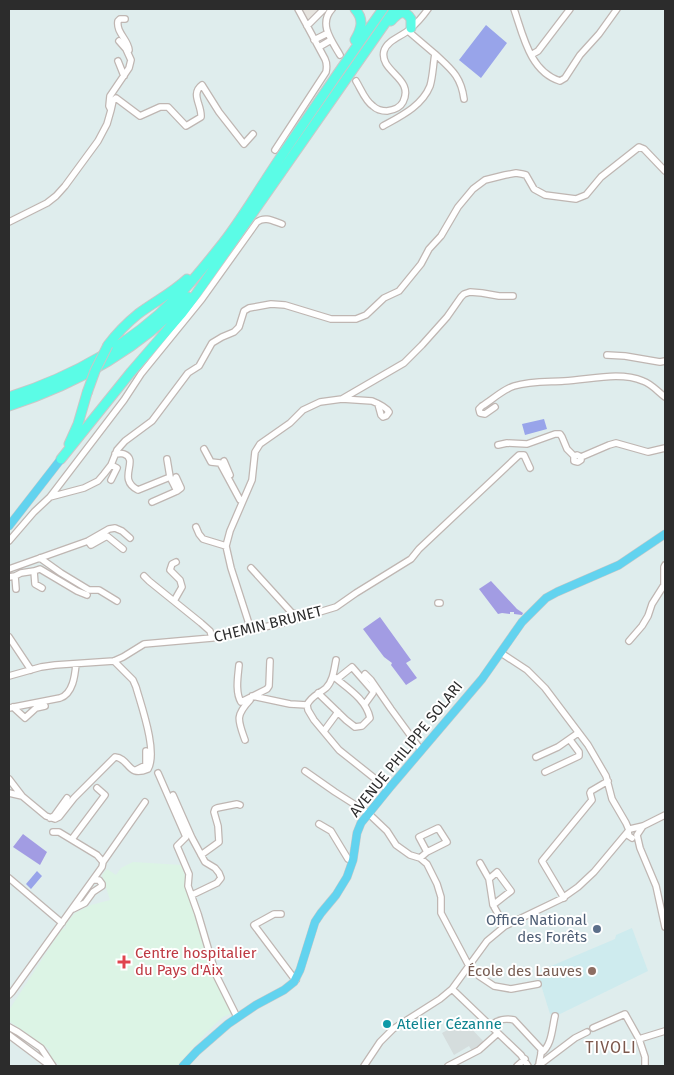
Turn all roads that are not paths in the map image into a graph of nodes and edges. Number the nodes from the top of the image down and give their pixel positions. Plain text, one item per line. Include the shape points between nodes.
1 (298, 9) edge
2 (324, 9) edge
3 (332, 9) edge
4 (355, 9) edge
5 (383, 9) edge
6 (395, 9) edge
7 (410, 9) edge
8 (428, 9) edge
9 (514, 9) edge
10 (570, 9) edge
11 (617, 9) edge
12 (125, 19) dead end
13 (307, 26) junction
14 (412, 27) junction
15 (328, 33) junction
16 (314, 40) junction
17 (331, 40) junction
18 (119, 41) dead end
19 (319, 47) junction
20 (435, 54) junction
21 (531, 54) junction
22 (128, 55) junction
23 (340, 55) dead end
24 (362, 55) junction
25 (118, 61) dead end
26 (124, 76) junction
27 (356, 81) dead end
28 (329, 86) junction
29 (464, 99) dead end
30 (111, 110) junction
31 (383, 126) dead end
32 (253, 134) dead end
33 (275, 150) dead end
34 (665, 171) edge
35 (9, 222) edge
36 (282, 224) dead end
37 (224, 242) junction
38 (214, 267) junction
39 (513, 296) dead end
40 (607, 355) dead end
41 (665, 361) edge
42 (9, 397) edge
43 (665, 397) edge
44 (342, 399) junction
45 (378, 404) dead end
46 (9, 406) edge
47 (495, 407) dead end
48 (498, 445) dead end
49 (665, 448) edge
50 (204, 449) dead end
51 (115, 454) junction
52 (61, 459) junction
53 (167, 459) dead end
54 (224, 461) dead end
55 (111, 464) junction
56 (530, 468) dead end
57 (173, 477) junction
58 (111, 480) dead end
59 (246, 493) junction
60 (50, 497) junction
61 (242, 501) junction
62 (152, 502) dead end
63 (9, 526) edge
64 (196, 527) dead end
65 (665, 534) edge
66 (130, 538) dead end
67 (9, 541) edge
68 (88, 541) junction
69 (226, 546) junction
70 (123, 550) dead end
71 (40, 558) junction
72 (176, 562) dead end
73 (665, 565) edge
74 (252, 568) dead end
75 (9, 569) edge
76 (34, 571) junction
77 (12, 576) edge
78 (144, 576) dead end
79 (42, 588) dead end
80 (16, 589) dead end
81 (87, 595) dead end
82 (117, 601) dead end
83 (174, 601) junction
84 (304, 616) junction
85 (251, 630) junction
86 (9, 636) edge
87 (212, 638) junction
88 (629, 641) dead end
89 (501, 653) junction
90 (336, 660) dead end
91 (114, 661) junction
92 (270, 661) dead end
93 (76, 664) junction
94 (239, 664) dead end
95 (31, 670) junction
96 (364, 674) dead end
97 (9, 676) edge
98 (335, 677) junction
99 (318, 693) junction
100 (252, 696) junction
101 (365, 704) junction
102 (307, 705) junction
103 (45, 706) dead end
104 (11, 708) edge
105 (338, 712) junction
106 (324, 731) junction
107 (578, 732) junction
108 (245, 740) dead end
109 (570, 740) junction
110 (421, 750) junction
111 (146, 751) dead end
112 (536, 756) dead end
113 (134, 771) junction
114 (305, 771) dead end
115 (545, 772) dead end
116 (158, 773) dead end
117 (9, 779) edge
118 (608, 781) junction
119 (98, 788) dead end
120 (388, 789) junction
121 (9, 793) edge
122 (173, 795) dead end
123 (22, 796) junction
124 (67, 798) dead end
125 (145, 802) dead end
126 (240, 805) dead end
127 (368, 813) junction
128 (665, 815) edge
129 (50, 818) junction
130 (319, 824) dead end
131 (53, 832) dead end
132 (632, 833) junction
133 (72, 840) junction
134 (427, 852) junction
135 (201, 855) junction
136 (420, 858) junction
137 (353, 860) junction
138 (103, 862) junction
139 (480, 864) dead end
140 (99, 870) junction
141 (9, 878) edge
142 (489, 879) junction
143 (93, 880) junction
144 (102, 884) junction
145 (192, 895) junction
146 (564, 898) junction
147 (493, 905) junction
148 (663, 908) edge
149 (71, 910) junction
150 (281, 914) dead end
151 (62, 923) junction
152 (505, 926) junction
153 (665, 927) edge
154 (469, 966) junction
155 (296, 980) junction
156 (538, 984) dead end
157 (452, 989) junction
158 (11, 994) edge
159 (9, 1001) edge
160 (554, 1016) dead end
161 (237, 1017) junction
162 (491, 1025) junction
163 (9, 1027) edge
164 (593, 1028) dead end
165 (16, 1031) junction
166 (665, 1031) edge
167 (587, 1032) dead end
168 (498, 1033) junction
169 (10, 1036) edge
170 (639, 1039) junction
171 (27, 1047) junction
172 (43, 1051) junction
173 (541, 1053) junction
174 (524, 1059) junction
175 (52, 1066) edge
176 (183, 1066) edge
177 (364, 1066) edge
178 (448, 1066) edge
179 (517, 1066) edge
180 (528, 1066) edge
181 (539, 1066) edge
182 (645, 1066) edge

1 - 13 street
2 - 13 street
3 - 15 street via 325,22
4 - 28 highway via 361,20 361,29
5 - 28 highway
6 - 24 highway
7 - 14 highway via 414,14
8 - 14 street
9 - 21 street
10 - 21 street via 538,50
11 - 21 street via 560,81 550,78 537,66
12 - 22 street via 120,18 117,26 129,48
13 - 16 street
14 - 20 street
14 - 24 highway via 409,16 403,12 397,14
14 - 27 street via 388,45 384,54 389,68 404,85 406,95 401,105 394,110 378,110 370,104
15 - 16 street
15 - 17 street
16 - 19 street
17 - 19 street
17 - 23 street
18 - 22 street
19 - 33 street via 327,62 326,72
20 - 29 street via 458,77
20 - 31 street via 431,82 422,98 411,109
22 - 26 street via 131,60
24 - 38 highway
25 - 26 street
26 - 30 street via 110,96
28 - 37 highway
30 - 32 street via 116,98 140,116 168,107 186,126 201,117 196,92 202,85 244,144
30 - 35 street via 98,141 56,196
34 - 51 street via 639,147 601,177 586,195 576,199 546,195 534,189 522,174 485,180 458,207 399,291 384,298 366,315 356,319 331,320 285,305 271,304 244,311 239,327 212,343 199,366 188,372 152,421 125,441
36 - 60 street via 267,219 257,222
37 - 42 highway via 176,298 133,335 70,373
37 - 52 highway, bridge via 180,286 133,318 116,334 97,366 78,424
38 - 46 highway via 182,303 126,350 58,388
38 - 52 highway via 182,313
39 - 44 street via 464,294 404,363
40 - 41 street
43 - 47 street via 643,381 611,377 520,385 506,390 479,411 485,414
44 - 45 street
44 - 59 street via 327,400 303,410 260,444 255,452 252,480
48 - 49 street via 527,444 560,434 574,456 581,457 616,443 648,452
50 - 61 street via 211,462 220,463
51 - 55 street
51 - 57 street via 124,454 128,458 128,479 132,488 138,490
52 - 63 main road
53 - 57 street
54 - 59 street via 237,489
55 - 58 street via 117,468
55 - 60 street via 98,481
56 - 84 street, CHEMIN BRUNET via 524,455 519,455 411,559 336,607
57 - 62 street via 181,488
59 - 61 street
60 - 67 street
61 - 69 street
64 - 69 street via 203,539
65 - 89 main road, AVENUE PHILIPPE SOLARI via 619,566 546,598 519,626
66 - 68 street via 114,528
68 - 70 street via 91,546 108,536
68 - 71 street
69 - 85 street
71 - 75 street
71 - 82 street via 89,590 99,590
72 - 83 street via 170,570 182,586
73 - 88 street via 664,585 642,626
74 - 84 street via 292,613
76 - 77 street
76 - 79 street via 35,584
76 - 81 street via 40,569
77 - 80 street
78 - 83 street
83 - 87 street via 210,631
84 - 85 street, CHEMIN BRUNET
85 - 87 street, CHEMIN BRUNET
86 - 95 street
87 - 91 street, CHEMIN BRUNET via 144,644
89 - 107 street via 540,683
89 - 110 main road, AVENUE PHILIPPE SOLARI
90 - 98 street
91 - 93 street, CHEMIN BRUNET
91 - 113 street via 136,687 150,740 148,769
92 - 100 street via 269,686
93 - 95 street, CHEMIN BRUNET
93 - 104 street via 67,695
94 - 100 street via 239,699 241,702
95 - 97 street, CHEMIN BRUNET
96 - 110 street
98 - 99 street
98 - 101 street
98 - 101 street via 352,667 373,691
99 - 102 street
99 - 105 street
100 - 102 street
100 - 108 street via 240,711 239,722
101 - 105 street via 370,718 362,726 355,727
102 - 106 street
103 - 104 street via 36,708 25,718
105 - 106 street
106 - 120 street via 339,750
107 - 109 street
107 - 118 street
109 - 112 street
109 - 115 street via 579,756
110 - 120 main road, AVENUE PHILIPPE SOLARI
111 - 113 street via 146,764
113 - 129 street via 115,757 59,817
114 - 127 street
116 - 145 street via 186,837 177,846 189,874 188,886
117 - 123 street
118 - 132 street via 612,799
118 - 146 street via 591,791 592,800 542,862
119 - 133 street via 105,795
120 - 127 main road, AVENUE PHILIPPE SOLARI
121 - 123 street
122 - 135 street
123 - 129 street
124 - 129 street
125 - 138 street
126 - 135 street via 215,809 219,842
127 - 136 street via 396,845
127 - 137 main road, AVENUE PHILIPPE SOLARI via 357,833
128 - 132 street
130 - 137 street via 331,831 348,859
131 - 133 street
132 - 146 street via 618,842 586,880
132 - 148 street
133 - 138 street
134 - 134 street via 447,842 438,828 419,837
134 - 136 street
135 - 145 street via 221,878
136 - 154 street via 427,864 437,884 442,913
137 - 155 main road, AVENUE PHILIPPE SOLARI via 345,882 315,922
138 - 140 street
139 - 142 street
140 - 143 street
140 - 144 street
141 - 151 street
142 - 147 street
142 - 147 street via 497,872 511,891
143 - 144 street
143 - 149 street
144 - 149 street via 85,903
145 - 161 street via 216,975
146 - 152 street
147 - 152 street
148 - 153 street
149 - 151 street
150 - 155 street via 274,914 254,925
151 - 158 street
152 - 154 street via 487,941
154 - 156 street via 494,986 511,989
154 - 157 street
155 - 161 main road
157 - 162 street
157 - 177 street via 393,1029
158 - 159 street
160 - 173 street via 548,1046
161 - 176 main road
162 - 168 street
162 - 173 street via 496,1021 514,1020 541,1049
163 - 165 street
164 - 170 street via 625,1014
165 - 169 street
165 - 172 street
166 - 170 street
167 - 181 street
168 - 174 street
168 - 178 street via 480,1050
169 - 171 street
170 - 182 street
171 - 172 street via 39,1054
171 - 175 street
172 - 175 street
173 - 181 street
174 - 179 street
174 - 180 street

